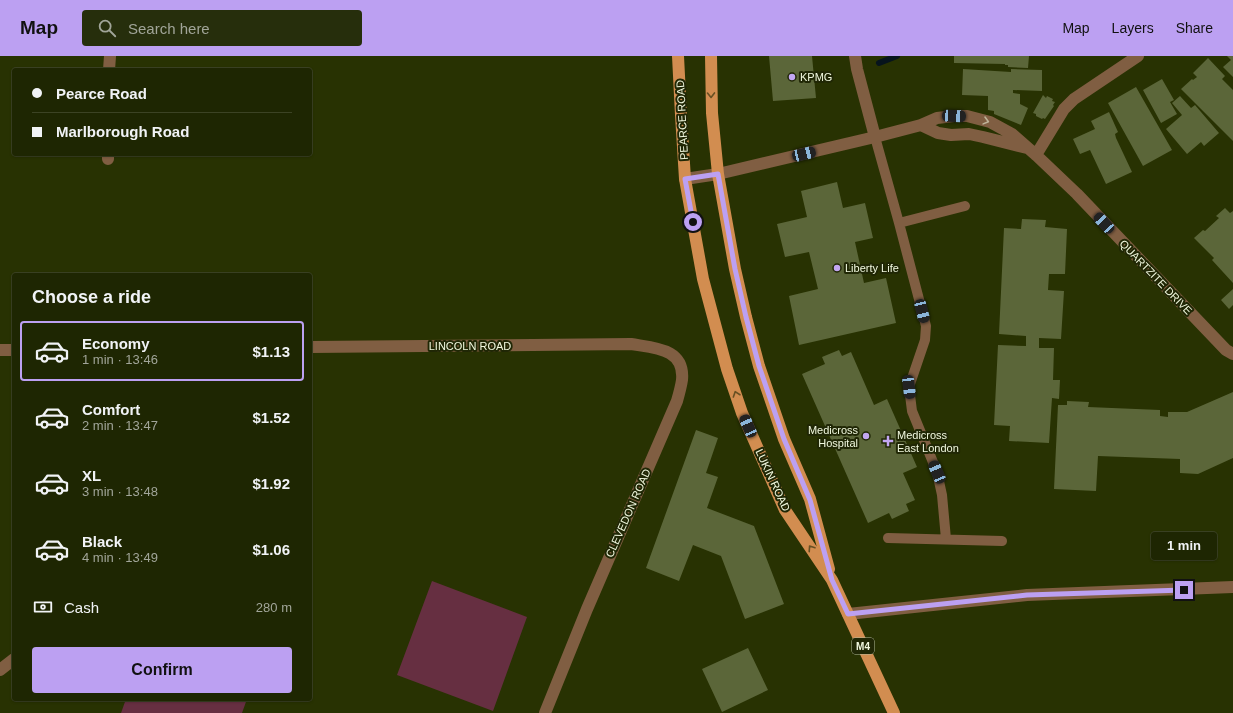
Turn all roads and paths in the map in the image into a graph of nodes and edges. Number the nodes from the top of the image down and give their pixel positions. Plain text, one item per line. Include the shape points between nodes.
1 (110, 56) edge
2 (678, 56) edge
3 (711, 56) edge
4 (855, 56) edge
5 (1138, 56) edge
6 (109, 68) edge
7 (921, 126) junction
8 (875, 137) junction
9 (1033, 152) junction
10 (718, 174) junction
11 (685, 179) junction
12 (965, 206) dead end
13 (899, 223) junction
14 (703, 279) joint
15 (631, 344) joint
16 (312, 347) edge
17 (0, 350) edge
18 (12, 350) edge
19 (1233, 354) edge
20 (888, 538) dead end
21 (946, 539) junction
22 (1002, 541) dead end
23 (832, 580) junction
24 (1233, 587) edge
25 (848, 614) junction
26 (12, 661) edge
27 (0, 670) edge
28 (545, 713) edge
29 (894, 713) edge

1 - 6 street
2 - 11 main road, PEARCE ROAD / M4
3 -> 10 main road, M4 via 712,113
4 - 8 street
5 - 9 street via 1074,99
7 - 8 street, QUARTZITE DRIVE
7 - 9 street, QUARTZITE DRIVE via 938,133 984,137
7 -> 9 street, QUARTZITE DRIVE via 937,118 967,116 1001,127
8 - 10 street, QUARTZITE DRIVE
8 - 13 lane
9 - 19 street, QUARTZITE DRIVE via 1077,194 1226,350
10 - 11 street, QUARTZITE DRIVE
10 - 23 main road, LUKIN ROAD / M4 via 735,269 759,366 784,439 810,500
11 - 14 main road, PEARCE ROAD / M4
12 - 13 lane
13 - 21 lane via 926,326 925,340 909,387 912,411 937,472
23 -> 14 main road, LUKIN ROAD / M4 via 785,510 742,413 727,369
15 - 16 street, LINCOLN ROAD
15 - 28 street, CLEVEDON ROAD via 661,348 673,354 681,365 682,379 677,401
17 - 18 street
20 - 21 lane
21 - 22 lane
23 - 25 main road, LUKIN ROAD / M4
24 - 25 street via 1027,595
25 - 29 main road, LUKIN ROAD / M4
26 - 27 street

